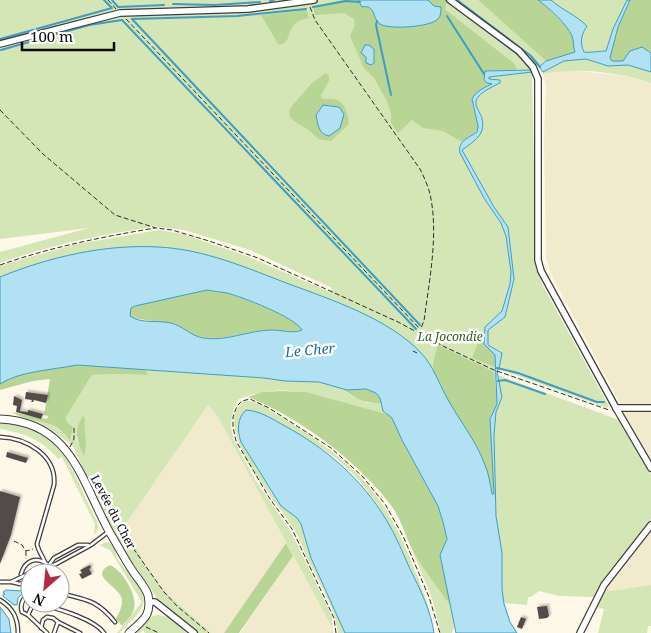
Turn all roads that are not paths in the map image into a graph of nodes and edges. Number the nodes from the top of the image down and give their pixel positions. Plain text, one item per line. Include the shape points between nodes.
1 (450, 0) edge
2 (311, 1) edge
3 (0, 44) edge
4 (616, 408) junction
5 (651, 408) edge
6 (0, 419) edge
7 (0, 437) edge
8 (651, 468) edge
9 (651, 525) edge
10 (109, 531) junction
11 (89, 546) junction
12 (27, 563) edge
13 (44, 563) edge
14 (47, 563) edge
15 (50, 563) edge
16 (58, 563) edge
17 (20, 578) edge
18 (0, 582) edge
19 (11, 582) junction
20 (20, 584) edge
21 (70, 595) edge
22 (0, 600) edge
23 (149, 602) junction
24 (24, 613) edge
25 (70, 613) edge
26 (28, 615) joint
27 (58, 622) junction
28 (115, 622) dead end
29 (41, 628) junction
30 (18, 633) edge
31 (47, 633) edge
32 (54, 633) edge
33 (80, 633) edge
34 (104, 633) edge
35 (128, 633) edge
36 (194, 633) edge
37 (580, 633) edge

1 - 4 street via 519,51 535,70 538,88 538,260
2 - 3 street via 248,9 120,13
4 - 5 street
4 - 8 street
6 - 10 street, Levée du Cher via 40,429 68,452
7 - 14 lane via 34,448 46,458 53,471 54,485 38,540 38,549
9 - 37 street via 604,585
10 - 11 lane
10 - 23 street, Levée du Cher via 147,592
11 - 15 lane via 76,546
11 - 16 lane
12 - 13 lane via 36,559
17 - 19 lane
18 - 19 lane
19 - 20 lane
21 - 28 lane via 91,602
22 - 30 lane via 15,614
23 - 35 street
23 - 36 street via 155,602
24 - 26 lane
25 - 34 lane
26 - 29 lane
27 - 29 lane via 47,617
27 - 32 lane
27 - 33 lane
29 - 31 lane

